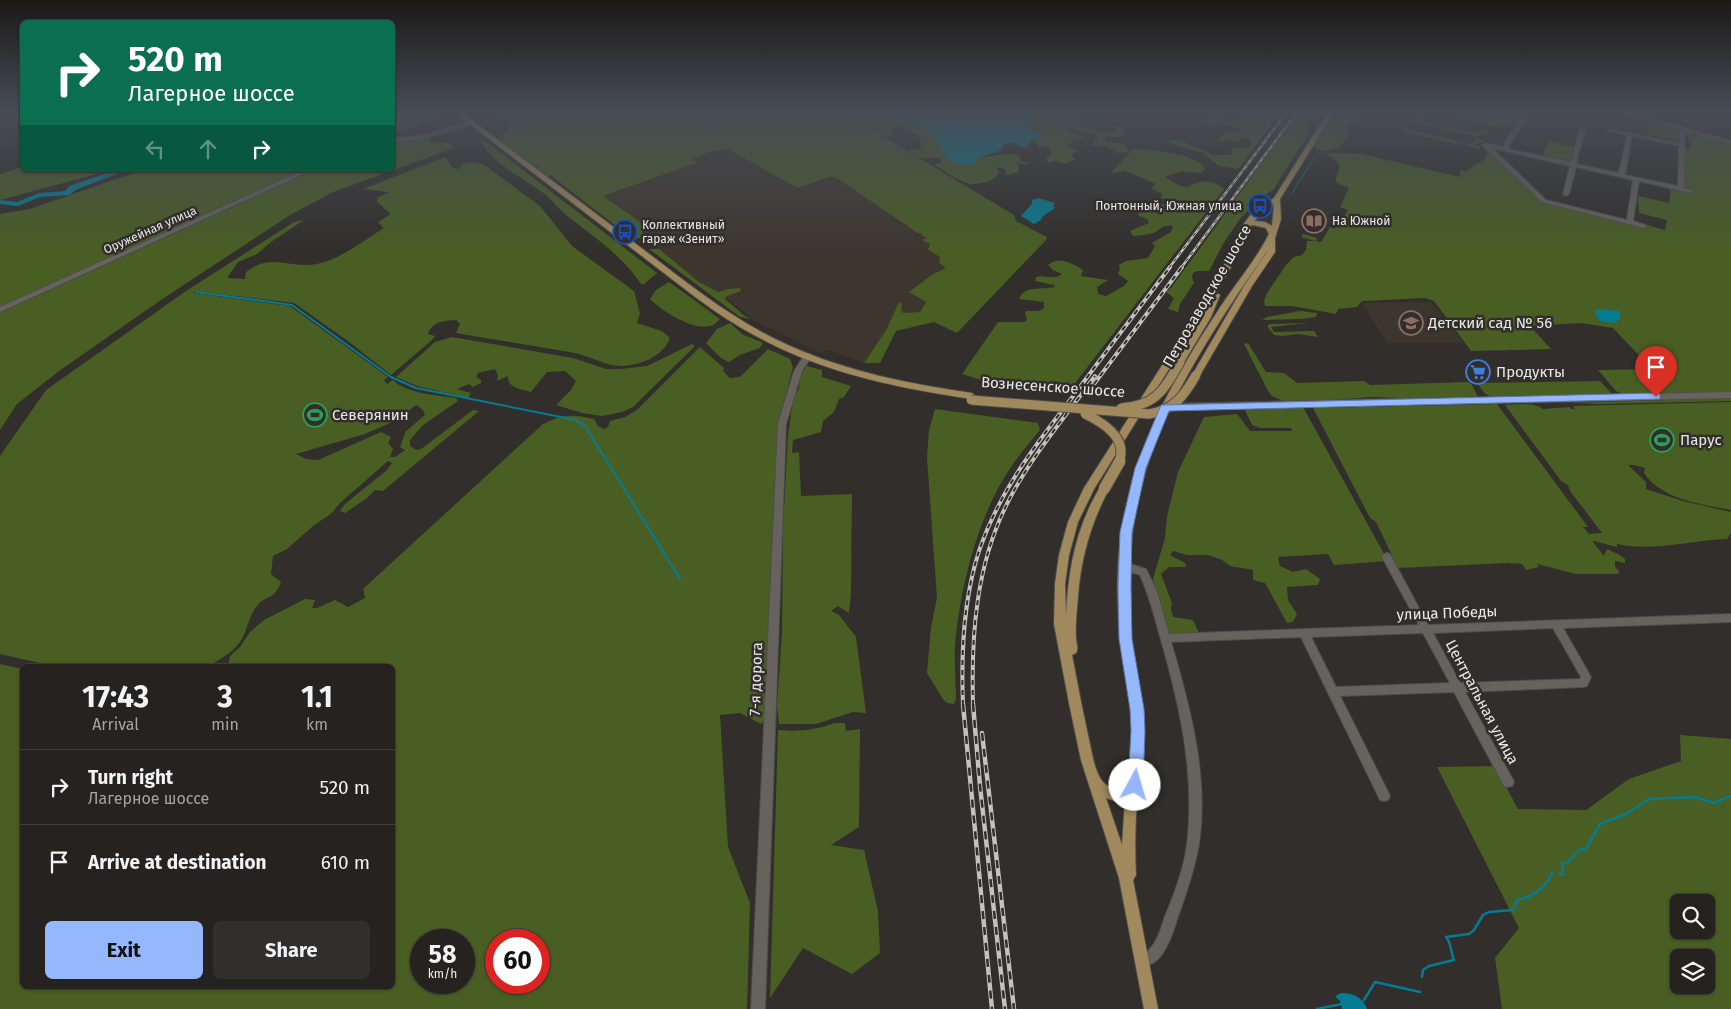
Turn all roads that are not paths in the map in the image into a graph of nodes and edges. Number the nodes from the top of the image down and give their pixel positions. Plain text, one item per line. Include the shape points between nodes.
1 (519, 159) edge
2 (1302, 159) edge
3 (1500, 159) edge
4 (1552, 159) edge
5 (1574, 159) edge
6 (1625, 159) edge
7 (1680, 159) edge
8 (1573, 164) junction
9 (306, 172) edge
10 (1622, 175) junction
11 (1636, 178) junction
12 (1681, 188) junction
13 (1691, 191) dead end
14 (1566, 194) dead end
15 (1277, 199) junction
16 (1630, 222) junction
17 (1247, 225) junction
18 (1644, 226) dead end
19 (1272, 235) junction
20 (1226, 269) junction
21 (0, 310) edge
22 (808, 356) junction
23 (1175, 390) junction
24 (1731, 395) edge
25 (972, 398) junction
26 (1194, 406) junction
27 (1165, 407) junction
28 (1075, 410) junction
29 (1387, 557) dead end
30 (1124, 566) junction
31 (1731, 618) edge
32 (1556, 625) junction
33 (1426, 629) junction
34 (1304, 633) junction
35 (1165, 638) junction
36 (1458, 688) junction
37 (1333, 692) junction
38 (1075, 703) junction
39 (1091, 774) junction
40 (1508, 782) dead end
41 (1135, 785) junction
42 (1384, 796) dead end
43 (1131, 901) junction
44 (1142, 962) junction
45 (758, 1009) edge
46 (1151, 1009) edge

1 - 22 main road, Вознесенское шоссе via 722,312 762,336
2 - 15 main road
3 - 16 street via 1544,201
4 - 8 street
5 - 8 street
6 - 10 street
7 - 12 street
8 - 10 street
8 - 14 street
9 - 21 street, Оружейная улица
10 - 11 street
11 - 12 street
11 - 16 street
12 - 13 street
15 - 17 main road, Петрозаводское шоссе
15 - 19 main road, Петрозаводское шоссе via 1276,225
16 - 18 street
17 - 19 main road via 1254,222 1264,224 1271,228
17 - 20 main road, Петрозаводское шоссе
19 - 23 main road, Петрозаводское шоссе
19 - 28 main road, Вознесенское шоссе, bridge via 1271,252 1176,405 1162,412 1135,414
20 - 25 main road, Вознесенское шоссе, bridge via 1207,317 1158,397 1147,404 1132,408
20 - 38 main road, Петрозаводское шоссе via 1089,488 1073,522 1061,570 1059,606
22 - 25 main road, Вознесенское шоссе via 888,385
22 - 45 street, 7-я дорога via 798,370 782,424
23 - 26 street via 1180,400
23 - 27 main road, Петрозаводское шоссе
24 - 26 street
25 - 28 main road, Вознесенское шоссе, bridge
26 - 27 street
27 - 30 main road, Петрозаводское шоссе via 1136,484 1126,532
28 - 38 main road, Вознесенское шоссе, bridge via 1111,430 1121,451 1119,461 1087,521 1075,564 1070,638 1077,679
29 - 33 street, Центральная улица
30 - 35 street via 1139,570 1146,576
30 - 41 main road, Петрозаводское шоссе via 1126,639 1137,709
31 - 32 street, улица Победы
32 - 33 street, улица Победы
32 - 36 street via 1586,676 1583,683
33 - 34 street, улица Победы
33 - 36 street, Центральная улица
34 - 35 street, улица Победы
34 - 37 street
35 - 44 street via 1192,746 1194,836 1173,913 1155,954
36 - 37 street
36 - 40 street, Центральная улица
37 - 42 street
38 - 39 main road, Петрозаводское шоссе
39 - 41 main road via 1098,786 1112,794 1126,794
39 - 43 main road, Петрозаводское шоссе via 1120,857
41 - 43 main road, Петрозаводское шоссе via 1129,832
43 - 44 main road, Петрозаводское шоссе
44 - 46 main road, Петрозаводское шоссе

